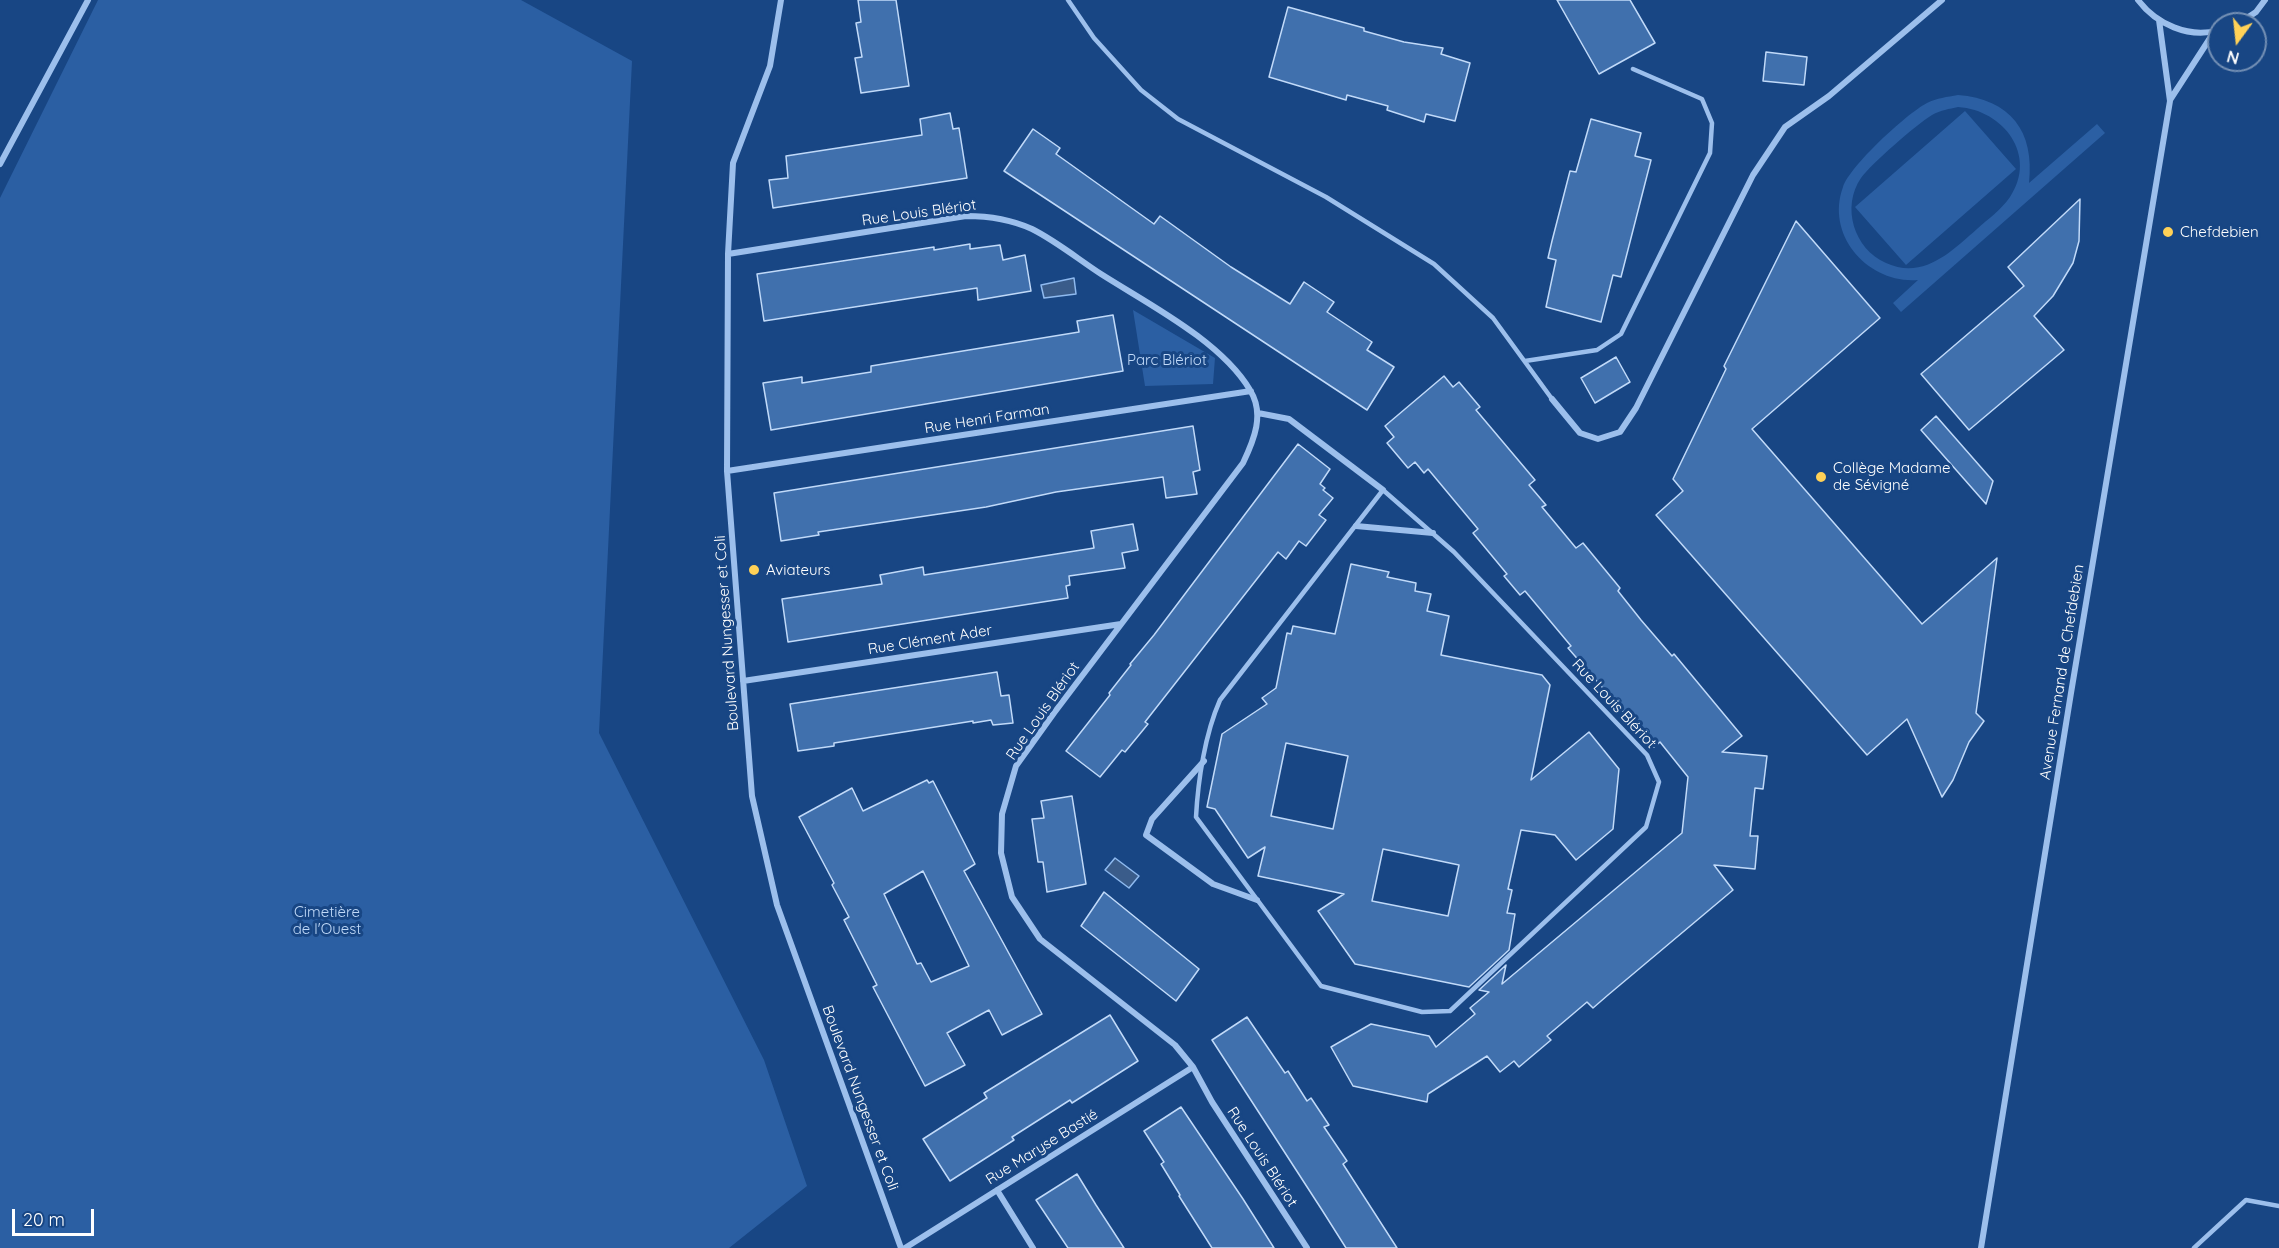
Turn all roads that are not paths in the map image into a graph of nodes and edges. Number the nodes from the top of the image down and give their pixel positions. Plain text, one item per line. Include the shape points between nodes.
1 (88, 0) edge
2 (781, 0) edge
3 (1068, 0) edge
4 (1942, 0) edge
5 (2138, 0) edge
6 (2159, 20) junction
7 (2207, 32) edge
8 (2207, 45) edge
9 (1633, 69) dead end
10 (2170, 101) junction
11 (0, 164) edge
12 (728, 254) junction
13 (1525, 361) junction
14 (1251, 391) junction
15 (1552, 399) joint
16 (1258, 413) junction
17 (727, 471) junction
18 (1383, 490) junction
19 (1356, 526) junction
20 (1432, 533) junction
21 (1121, 624) junction
22 (743, 681) junction
23 (1204, 761) junction
24 (1257, 900) junction
25 (1193, 1067) junction
26 (997, 1190) junction
27 (2279, 1206) edge
28 (903, 1248) edge
29 (1034, 1248) edge
30 (1307, 1248) edge
31 (1981, 1248) edge
32 (2194, 1248) edge

1 - 11 street
2 - 12 street, Boulevard Nungesser et Coli via 770,66 733,163
3 - 13 lane via 1094,38 1141,90 1178,119 1326,197 1434,264 1484,308
4 - 15 street via 1829,96 1785,127 1753,175 1636,408 1620,432 1598,439 1580,433
5 - 6 street
6 - 7 street via 2186,31
6 - 10 street, Avenue Fernand de Chefdebien
8 - 10 street, Avenue Fernand de Chefdebien
9 - 13 lane via 1701,99 1712,123 1710,153 1621,334 1597,350
10 - 31 street, Avenue Fernand de Chefdebien
12 - 14 street, Rue Louis Blériot via 966,216 995,216 1032,230 1170,318 1221,354
12 - 17 street, Boulevard Nungesser et Coli
13 - 15 lane
14 - 16 street, Rue Louis Blériot
14 - 17 street, Rue Henri Farman
16 - 18 street, Rue Louis Blériot via 1289,419
16 - 21 street, Rue Louis Blériot via 1255,437 1243,463
17 - 22 street, Boulevard Nungesser et Coli
18 - 19 lane, Rue Louis Blériot
18 - 20 lane, Rue Louis Blériot
19 - 20 street
19 - 23 lane, Rue Louis Blériot via 1220,700
20 - 24 lane, Rue Louis Blériot via 1647,755 1659,782 1646,827 1450,1011 1422,1012 1321,986
21 - 22 street, Rue Clément Ader
21 - 25 street, Rue Louis Blériot via 1016,766 1002,814 1001,853 1012,897 1040,939 1175,1045
22 - 28 street, Boulevard Nungesser et Coli via 752,796 777,904
23 - 24 lane, Rue Louis Blériot via 1196,817
23 - 24 street via 1152,819 1146,835 1213,884
25 - 26 street, Rue Maryse Bastié
25 - 30 street, Rue Louis Blériot
26 - 28 street, Rue Maryse Bastié
26 - 29 street
27 - 32 lane via 2246,1200

